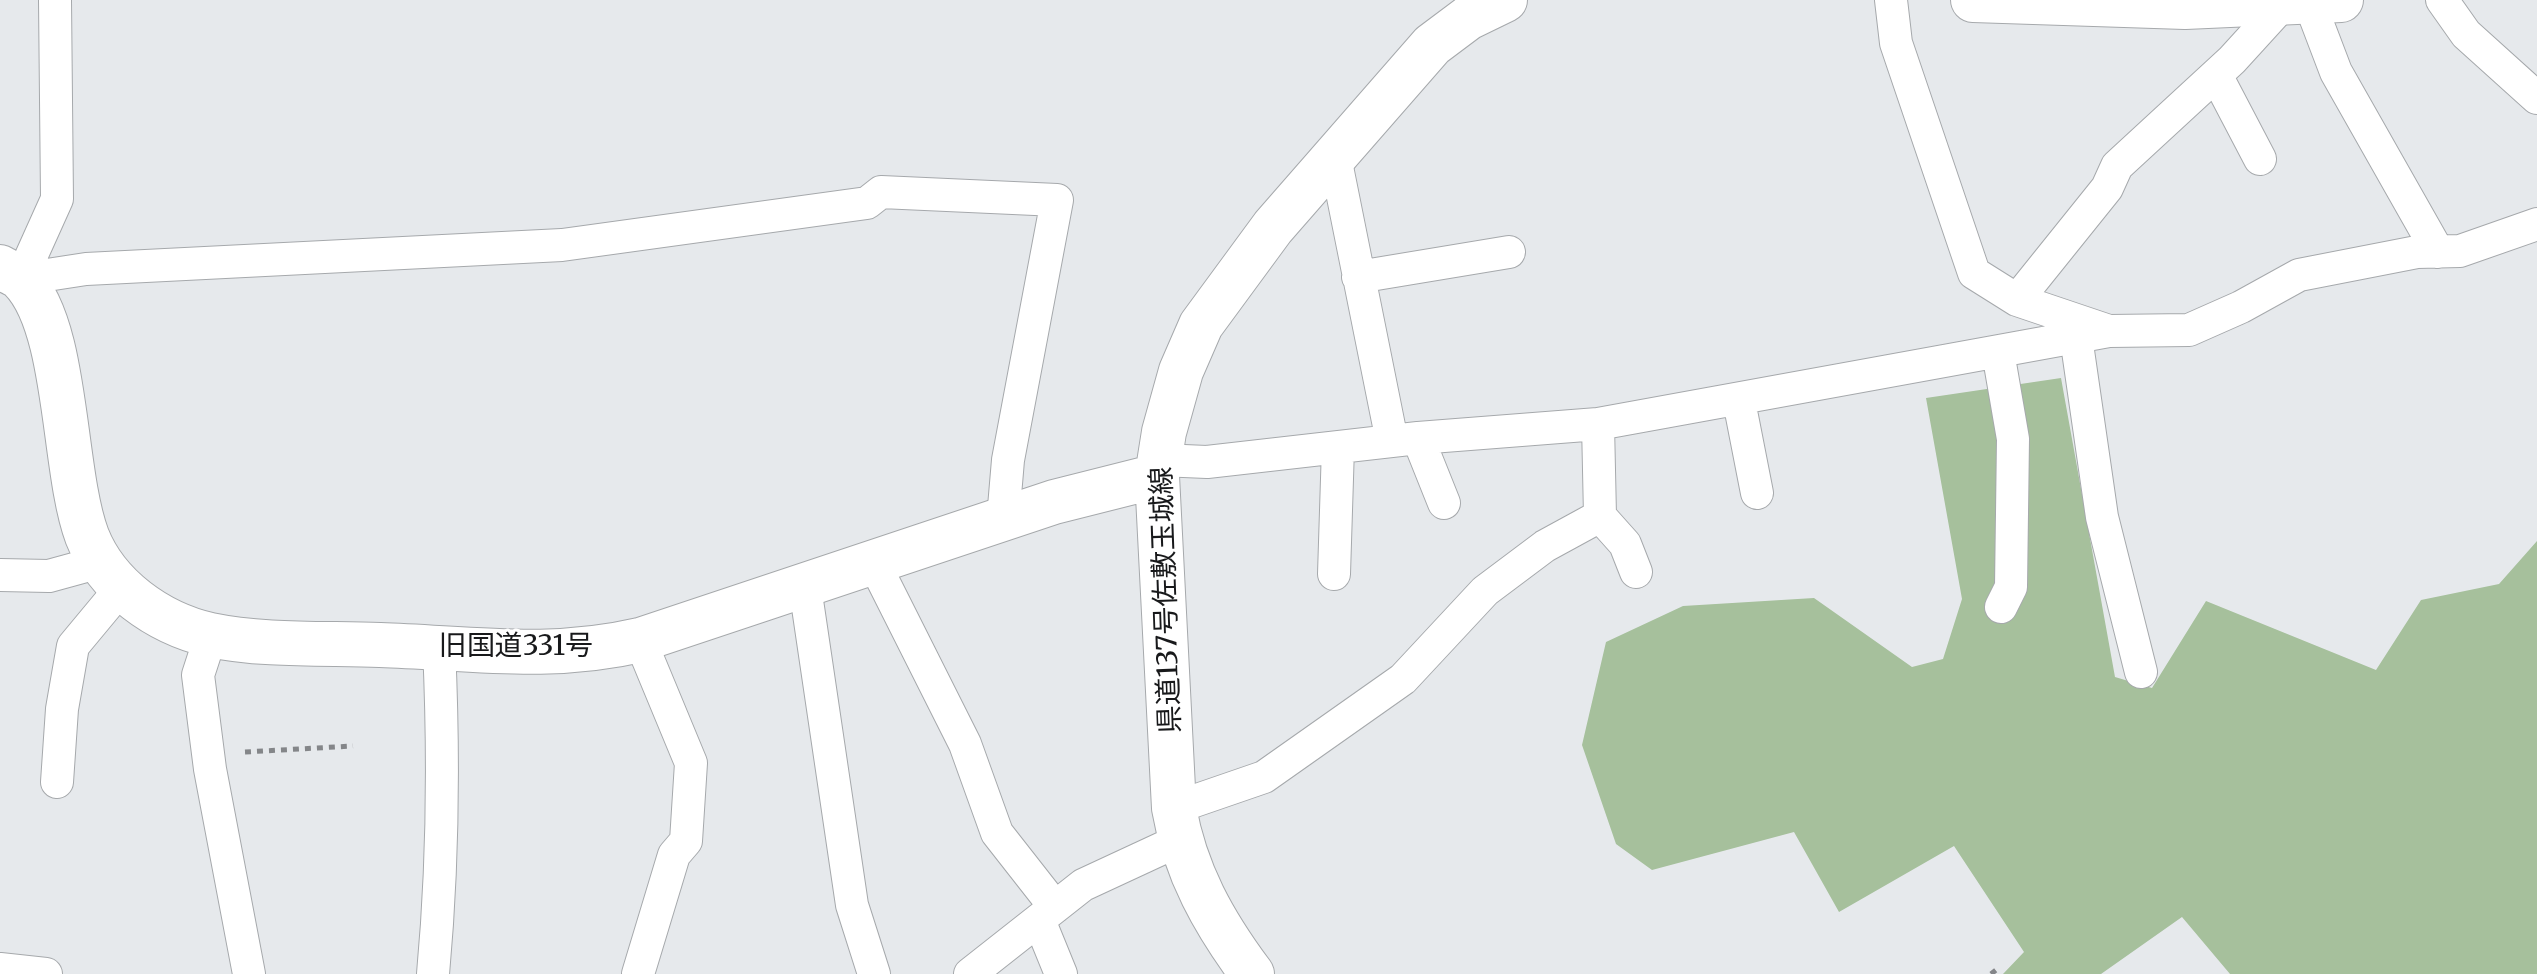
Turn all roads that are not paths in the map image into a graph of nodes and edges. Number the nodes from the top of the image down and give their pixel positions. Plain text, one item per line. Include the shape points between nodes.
1 (55, 0) edge
2 (1505, 0) edge
3 (1891, 0) edge
4 (1973, 0) edge
5 (2442, 0) edge
6 (2311, 1) edge
7 (2216, 75) junction
8 (2537, 98) edge
9 (1335, 157) junction
10 (2260, 159) dead end
11 (2537, 224) edge
12 (1509, 252) dead end
13 (2438, 252) junction
14 (10, 273) edge
15 (1358, 277) junction
16 (2017, 300) junction
17 (2109, 331) junction
18 (2076, 337) junction
19 (1998, 352) junction
20 (1739, 401) junction
21 (1598, 424) junction
22 (1405, 439) junction
23 (1338, 447) junction
24 (1159, 468) junction
25 (1757, 493) dead end
26 (1444, 503) dead end
27 (1600, 516) junction
28 (1003, 519) junction
29 (874, 563) junction
30 (1636, 572) dead end
31 (1334, 574) dead end
32 (0, 575) edge
33 (111, 575) junction
34 (805, 587) junction
35 (2001, 607) dead end
36 (211, 635) junction
37 (640, 640) junction
38 (439, 647) junction
39 (2141, 672) dead end
40 (57, 782) dead end
41 (1177, 824) junction
42 (1047, 913) junction
43 (0, 969) edge
44 (46, 974) edge
45 (249, 974) edge
46 (433, 974) edge
47 (638, 974) edge
48 (874, 974) edge
49 (970, 974) edge
50 (1061, 974) edge
51 (1252, 974) edge

1 - 14 street via 57,199
2 - 9 street, 県道137号佐敷玉城線 via 1468,18 1432,45
3 - 16 street via 1896,43 1974,273
4 - 6 street via 2185,7
5 - 8 street via 2466,34
6 - 7 street
6 - 13 street via 2336,72
7 - 10 street
7 - 16 street via 2117,166 2107,188
9 - 15 street
9 - 24 street, 県道137号佐敷玉城線 via 1273,227 1201,325 1181,371
11 - 13 street via 2460,251
12 - 15 street
13 - 17 street via 2299,275 2189,330
14 - 28 street via 562,245 867,203 881,192 1057,200 1008,460
14 - 33 street via 53,341 63,422 87,534
15 - 22 street
16 - 17 street
17 - 18 street
18 - 19 street
18 - 39 street via 2102,517
19 - 20 street
19 - 35 street via 2013,439 2011,587
20 - 21 street
20 - 25 street
21 - 22 street
21 - 27 street
22 - 23 street
22 - 26 street
23 - 24 street
23 - 31 street
24 - 28 street, 旧国道331号
24 - 41 street, 県道137号佐敷玉城線
27 - 30 street via 1625,544
27 - 41 street via 1545,546 1485,591 1403,679 1264,777
28 - 29 street, 旧国道331号
29 - 34 street, 旧国道331号
29 - 42 street via 965,744 997,833
32 - 33 street
33 - 36 street, 旧国道331号 via 143,607
33 - 40 street via 73,646
34 - 37 street, 旧国道331号
34 - 48 street via 852,905
36 - 38 street, 旧国道331号
36 - 45 street via 198,675
37 - 38 street, 旧国道331号 via 563,652
37 - 47 street via 691,763 686,841 674,855
38 - 46 street via 442,739
41 - 42 street
41 - 51 street, 県道137号佐敷玉城線 via 1192,875 1221,933
42 - 49 street
42 - 50 street
43 - 44 street

